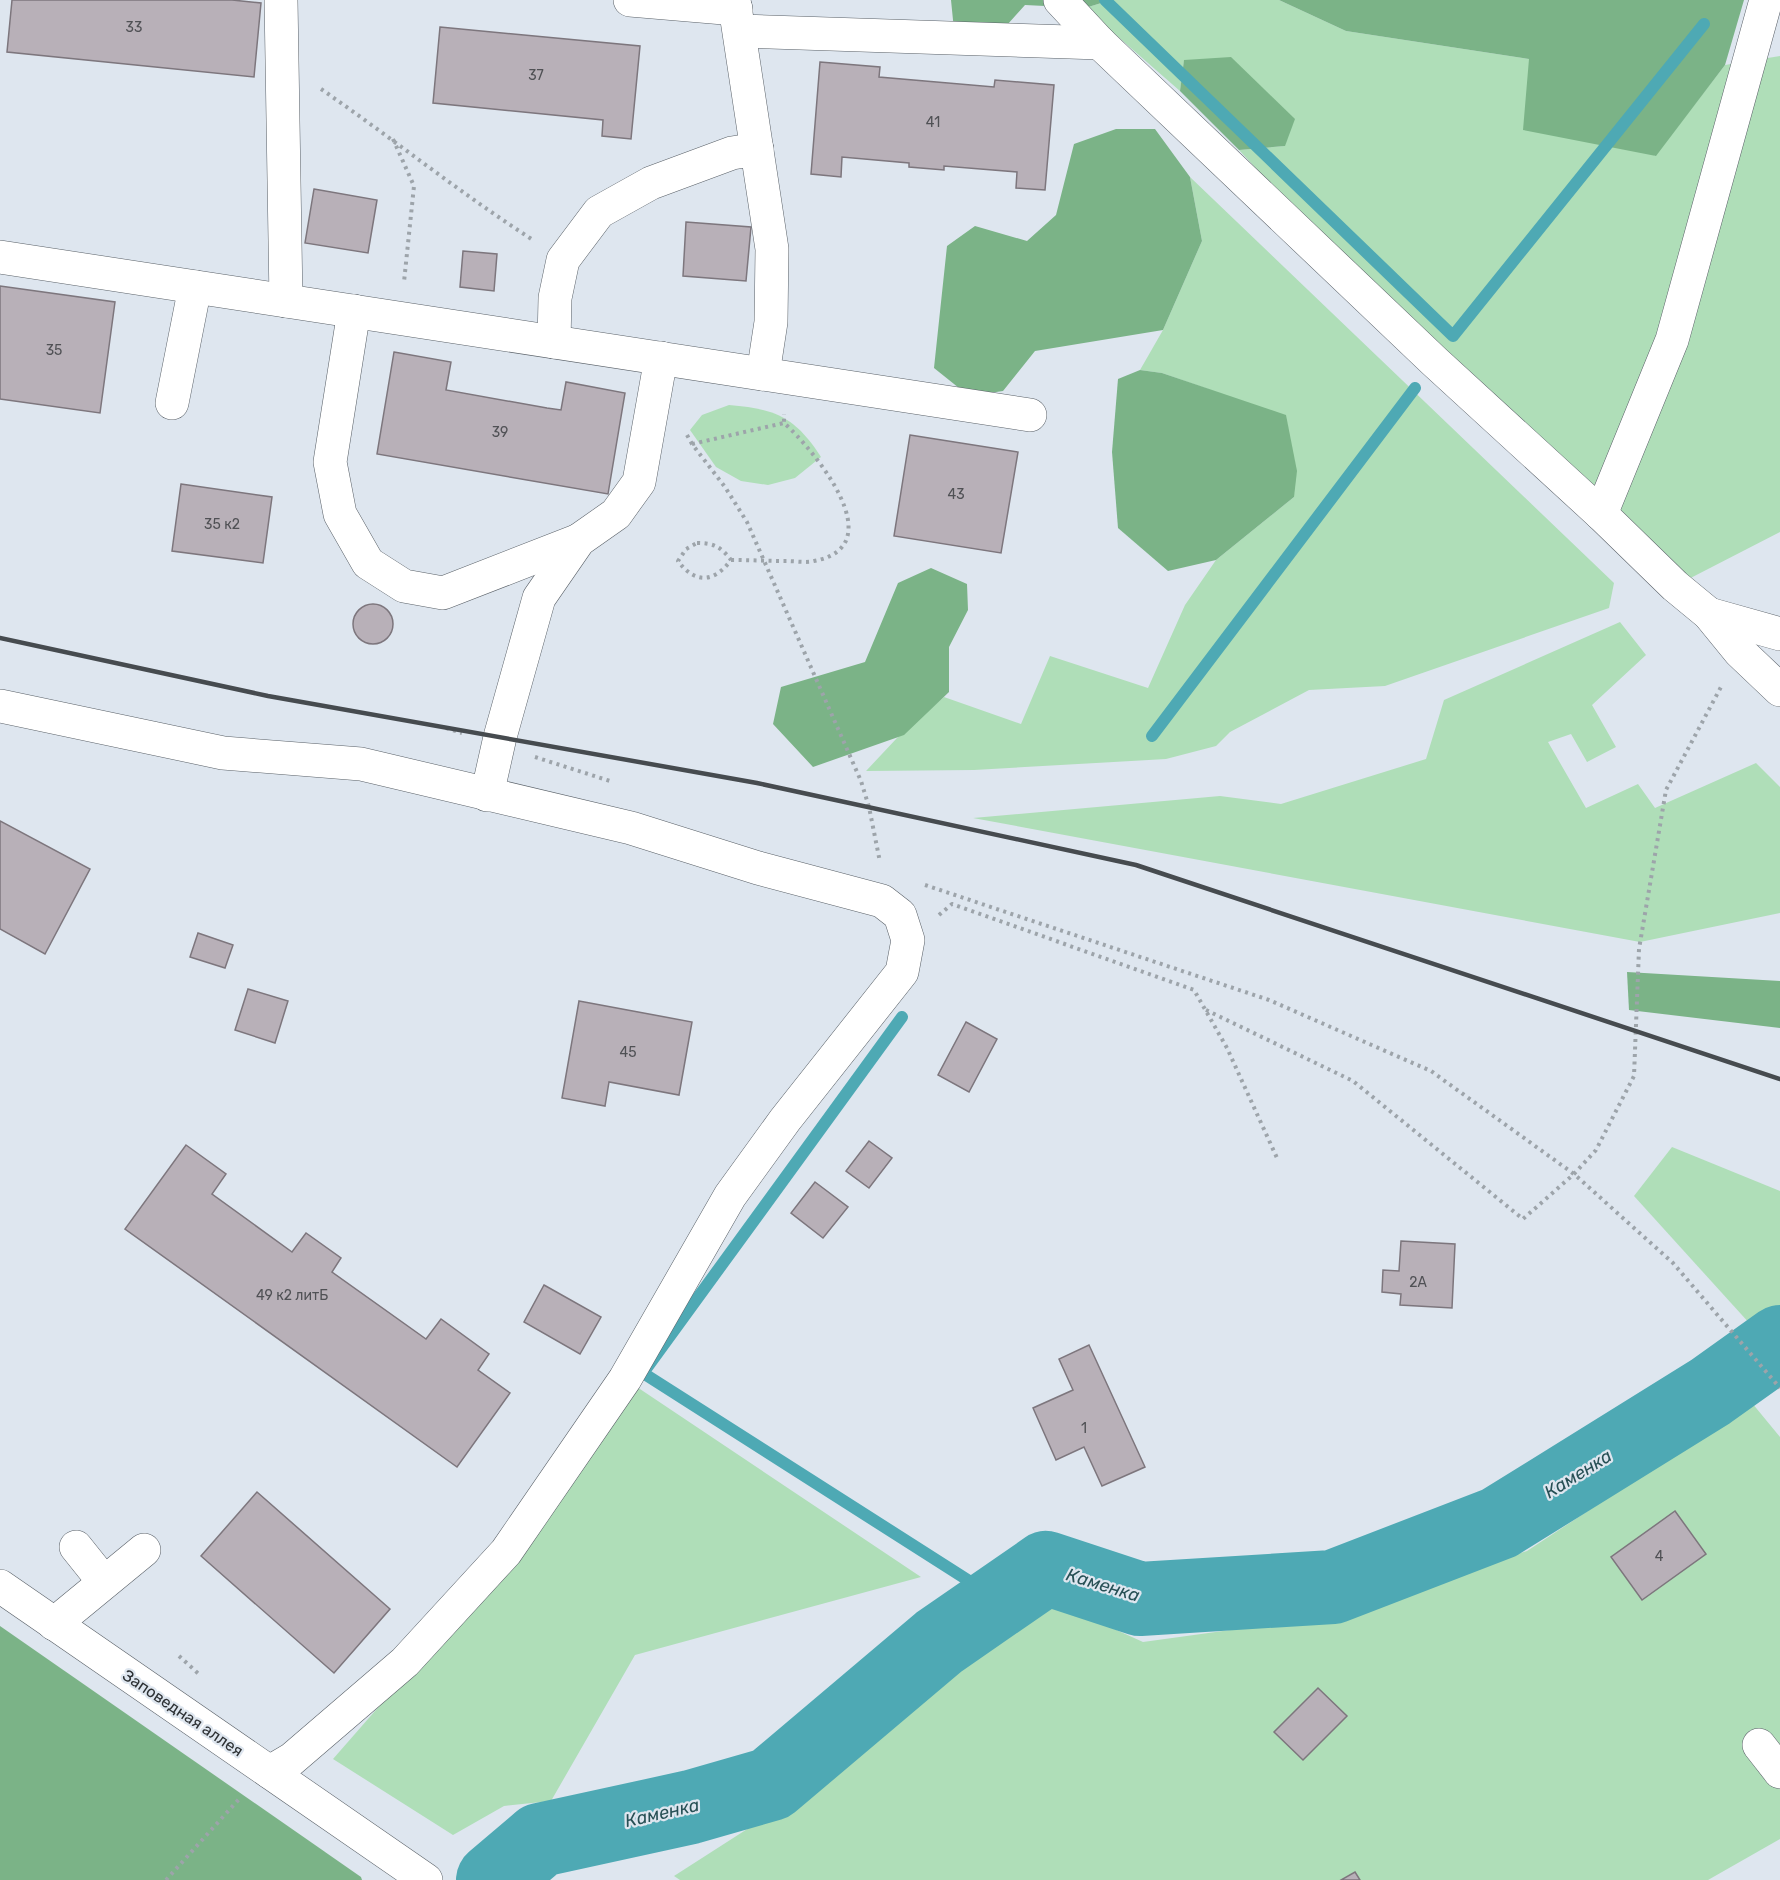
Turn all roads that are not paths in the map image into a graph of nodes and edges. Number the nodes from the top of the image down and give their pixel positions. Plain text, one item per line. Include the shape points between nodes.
1 (281, 0) edge
2 (630, 0) edge
3 (1060, 0) edge
4 (1766, 0) edge
5 (737, 13) edge
6 (1100, 43) junction
7 (757, 149) junction
8 (0, 257) edge
9 (195, 287) junction
10 (286, 301) junction
11 (354, 311) junction
12 (554, 342) junction
13 (661, 358) junction
14 (774, 375) junction
15 (172, 403) dead end
16 (1030, 415) dead end
17 (1601, 514) junction
18 (579, 540) junction
19 (1709, 614) junction
20 (1780, 634) edge
21 (1780, 690) edge
22 (0, 706) edge
23 (487, 795) junction
24 (76, 1547) dead end
25 (144, 1550) dead end
26 (104, 1582) junction
27 (0, 1586) edge
28 (54, 1624) junction
29 (1759, 1745) dead end
30 (270, 1772) junction
31 (1780, 1772) edge
32 (426, 1880) edge

1 - 10 street
2 - 5 street
3 - 6 street
4 - 17 street via 1672,340
5 - 6 street
5 - 7 street
6 - 17 street
7 - 12 street via 732,153 651,183 599,212 563,260 555,298
7 - 14 street via 772,249
8 - 9 street
9 - 10 street
9 - 15 street
10 - 11 street
11 - 12 street
11 - 18 street via 330,462 340,514 368,563 404,586 443,593
12 - 13 street
13 - 14 street
13 - 18 street via 639,482 616,514
14 - 16 street
17 - 19 street
18 - 23 street via 539,598
19 - 20 street
19 - 21 street via 1740,652
22 - 23 street via 223,753 361,764
23 - 30 street via 630,828 882,901 900,915 908,940 902,972 730,1196 625,1378 506,1552 405,1662 292,1759
24 - 26 street
25 - 26 street
26 - 28 street
27 - 28 street, Заповедная аллея
28 - 30 street, Заповедная аллея
29 - 31 street
30 - 32 street, Заповедная аллея

